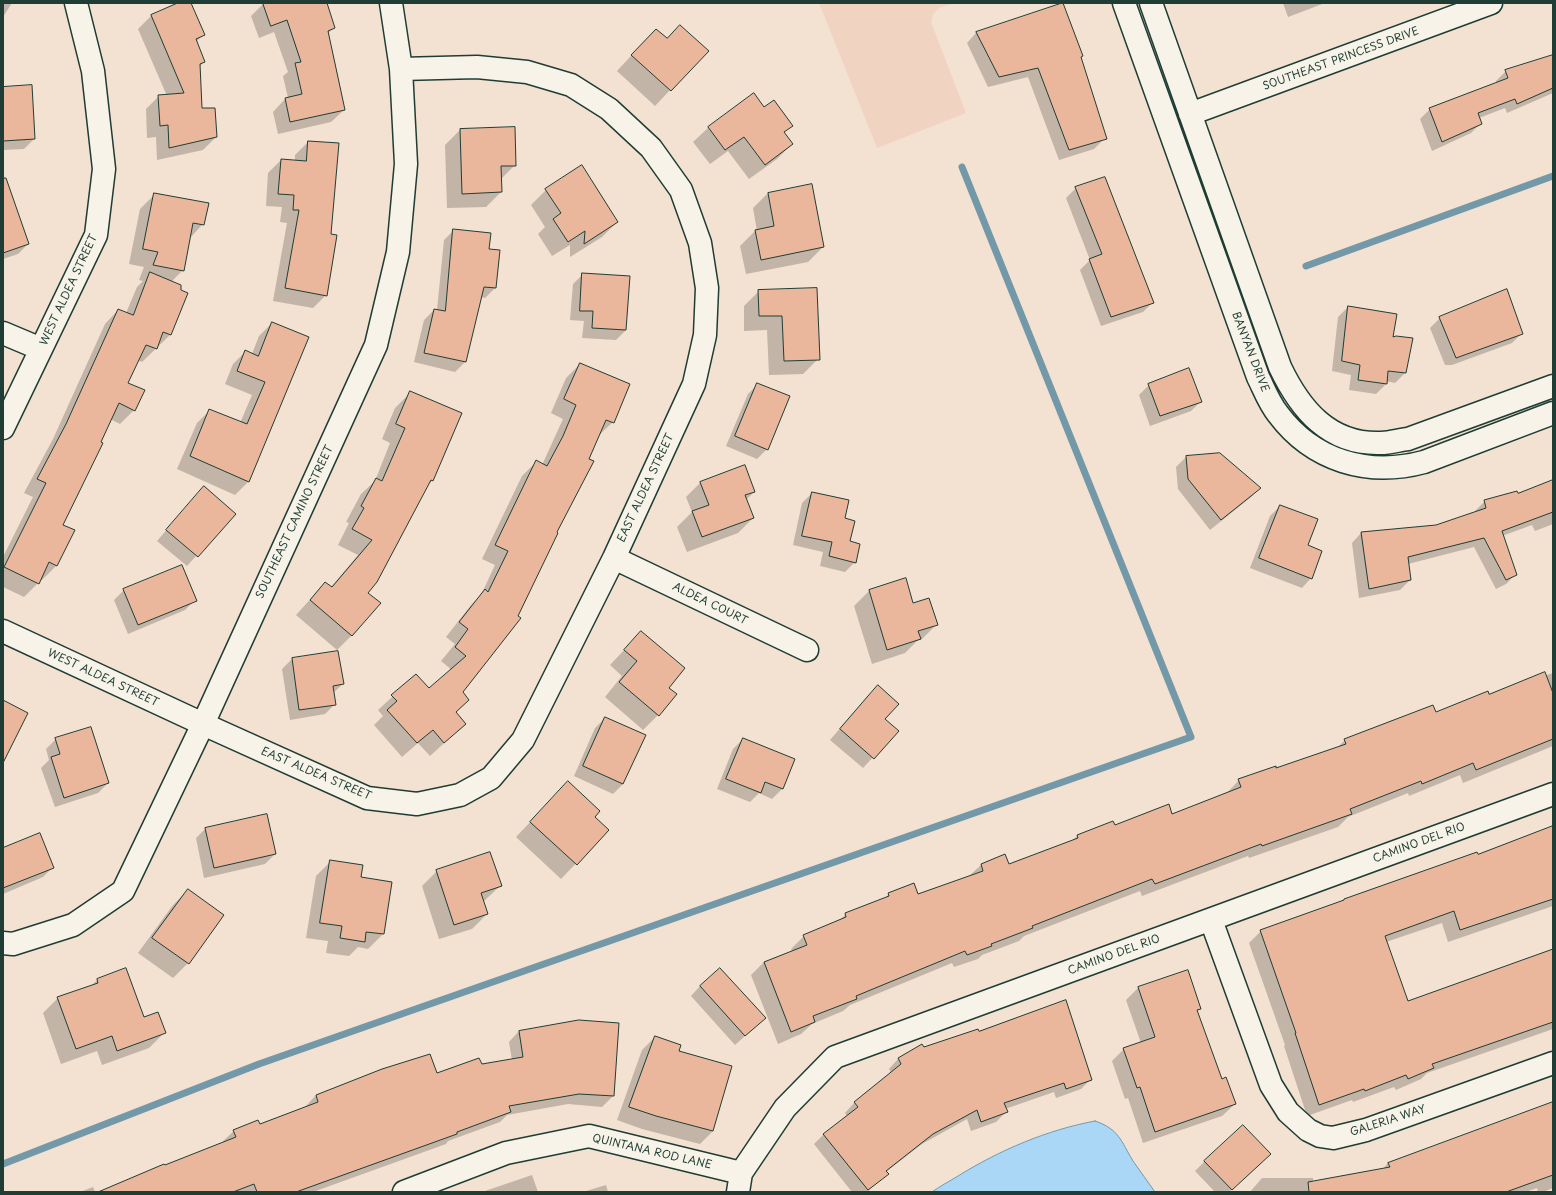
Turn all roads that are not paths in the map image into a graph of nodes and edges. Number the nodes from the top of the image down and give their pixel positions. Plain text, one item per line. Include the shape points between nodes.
1 (76, 3) edge
2 (391, 3) edge
3 (1124, 3) edge
4 (1151, 3) edge
5 (1491, 3) edge
6 (401, 69) junction
7 (1190, 114) junction
8 (1243, 263) junction
9 (1221, 272) junction
10 (3, 333) edge
11 (41, 349) junction
12 (1553, 386) edge
13 (1553, 413) edge
14 (3, 428) edge
15 (1398, 440) junction
16 (1400, 467) junction
17 (614, 558) junction
18 (3, 631) edge
19 (807, 650) dead end
20 (203, 724) junction
21 (1553, 794) edge
22 (1211, 920) junction
23 (3, 943) edge
24 (1553, 1063) edge
25 (739, 1182) edge
26 (426, 1188) edge
27 (404, 1192) edge

1 - 11 street, WEST ALDEA STREET via 93,72 104,169 96,235
2 - 6 street, SOUTHEAST CAMINO STREET
3 - 9 street, BANYAN DRIVE
4 - 7 street, BANYAN DRIVE
5 - 7 street, SOUTHEAST PRINCESS DRIVE
6 - 17 street, EAST ALDEA STREET via 492,68 527,72 571,85 609,109 651,148 681,190 700,243 707,288 705,335 694,384
6 - 20 street, SOUTHEAST CAMINO STREET via 406,164 398,252 376,344
7 - 8 street, BANYAN DRIVE
8 - 9 street
8 - 15 street, BANYAN DRIVE via 1280,367 1293,392 1308,412 1338,435 1372,443
9 - 16 street, BANYAN DRIVE via 1258,376 1277,413 1289,428 1303,441 1332,458 1368,467
10 - 11 street
11 - 14 street, WEST ALDEA STREET
12 - 15 street, BANYAN DRIVE
13 - 16 street, BANYAN DRIVE via 1424,462
15 - 16 street
17 - 19 street, ALDEA COURT
17 - 20 street, EAST ALDEA STREET via 523,740 491,778 460,795 417,804 368,798
18 - 20 street, WEST ALDEA STREET
20 - 23 street, SOUTHEAST CAMINO STREET via 123,891 72,925 13,944
21 - 22 street, CAMINO DEL RIO
22 - 24 street, GALERIA WAY via 1270,1085 1288,1112 1308,1130 1320,1136 1333,1138 1366,1130
22 - 25 street, CAMINO DEL RIO via 835,1057 785,1108
25 - 26 street, QUINTANA ROD LANE via 589,1136 506,1154
26 - 27 street, QUINTANA ROD LANE

